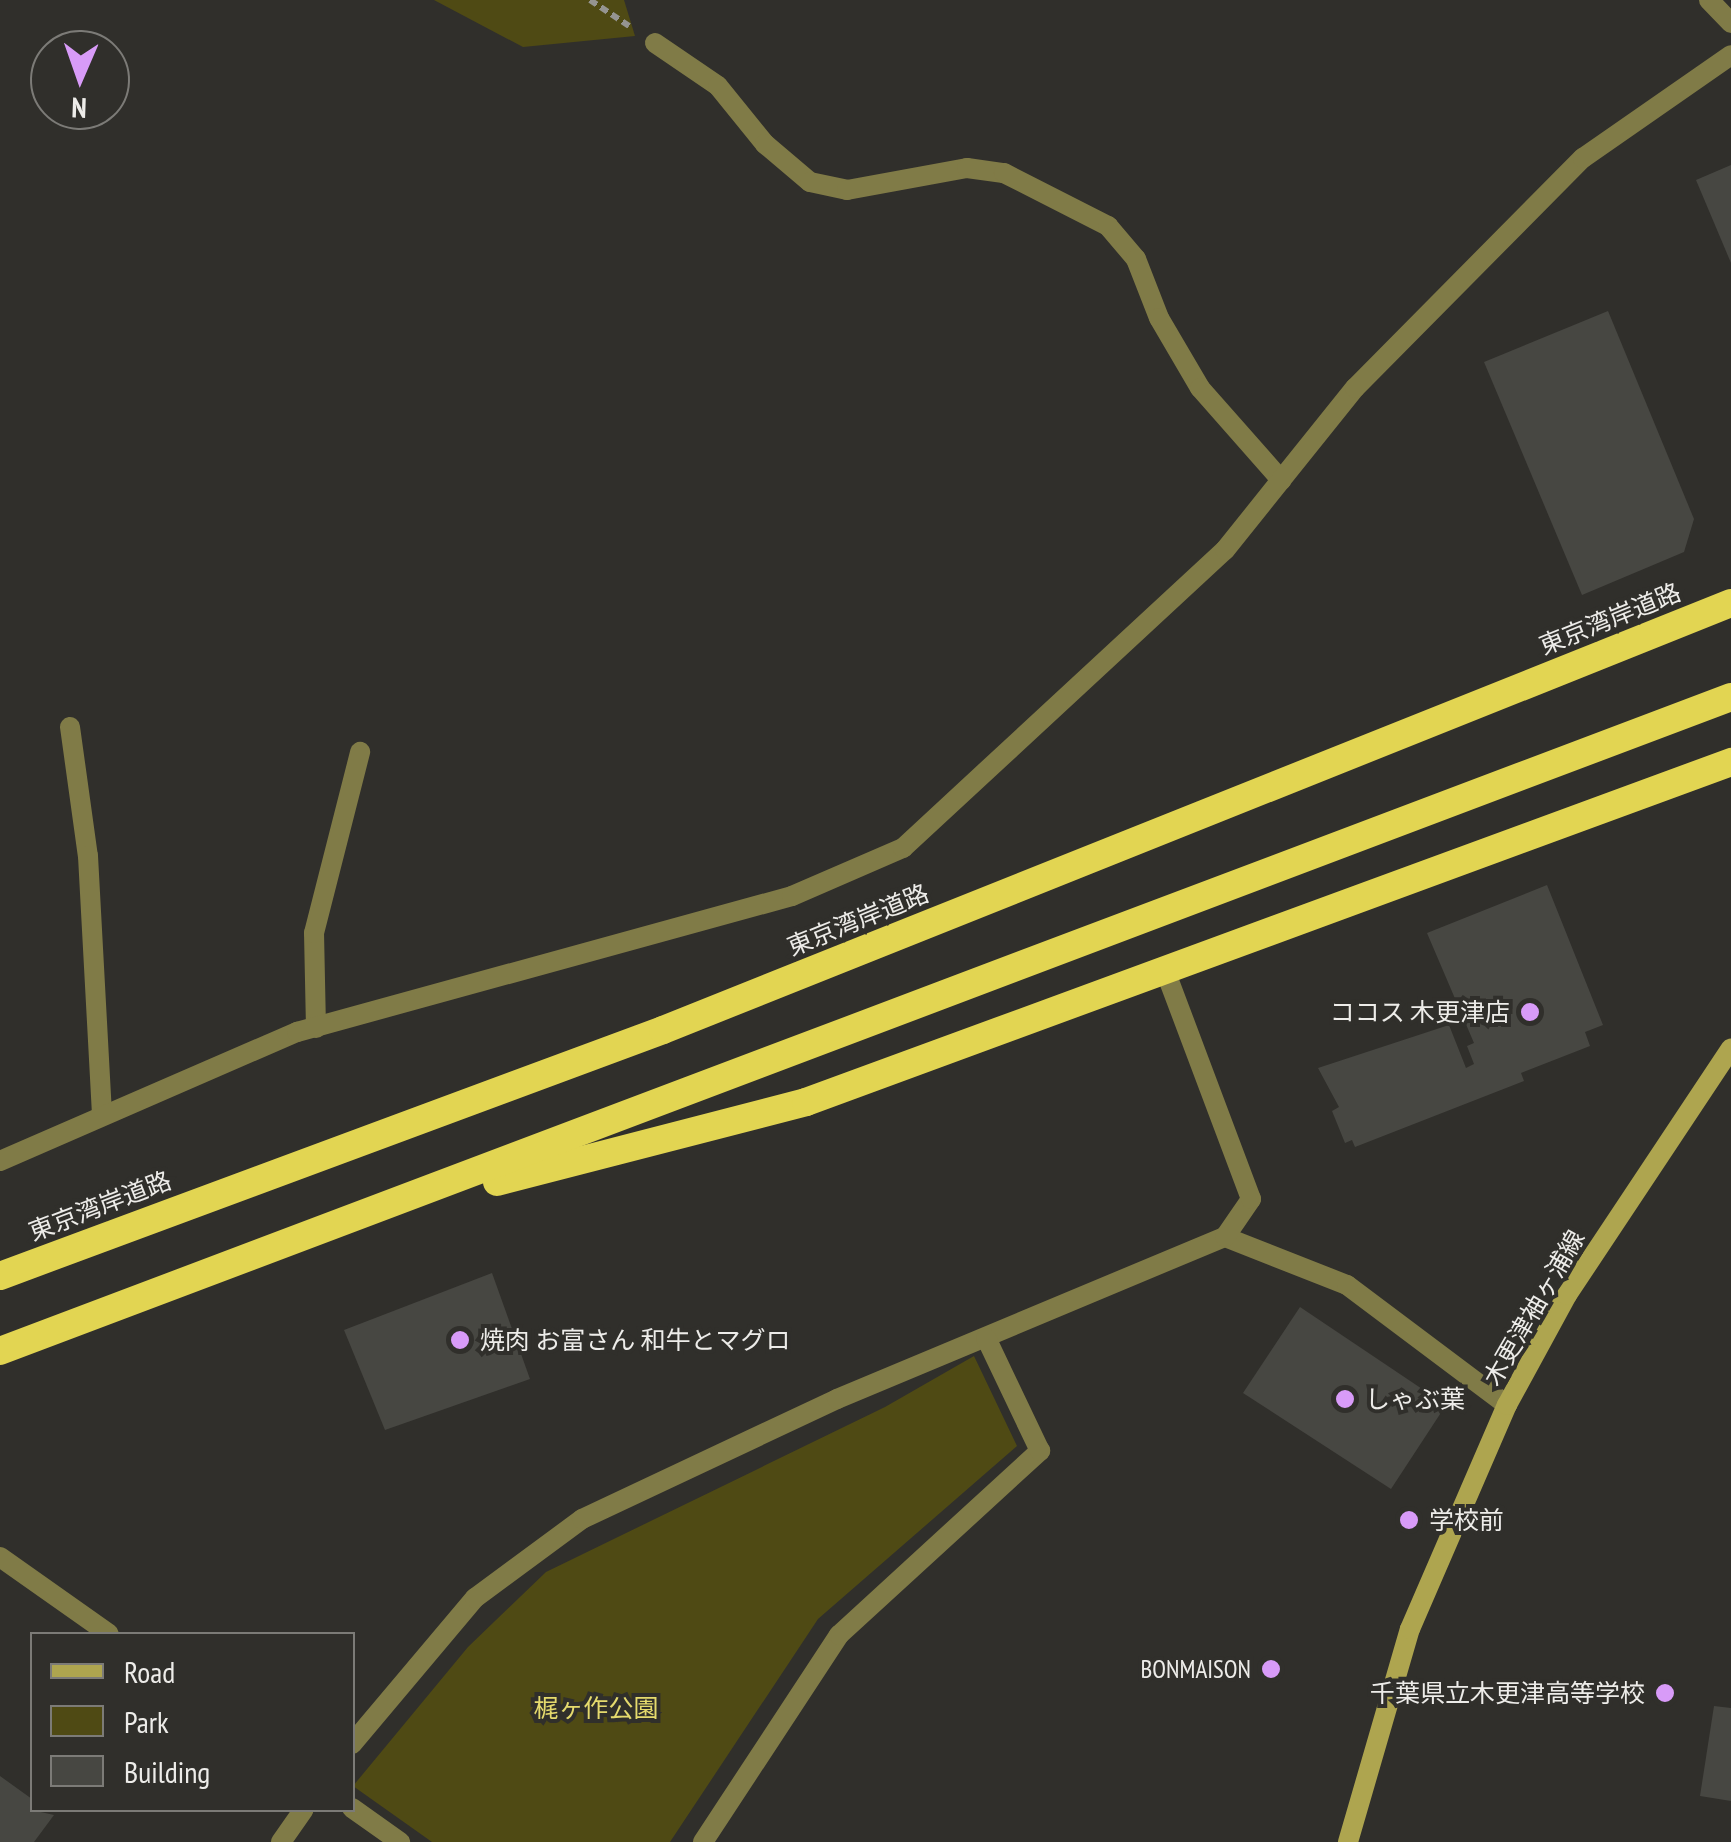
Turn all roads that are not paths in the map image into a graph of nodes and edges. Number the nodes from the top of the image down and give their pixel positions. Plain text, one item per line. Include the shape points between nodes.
1 (1708, 0) edge
2 (1731, 23) edge
3 (655, 43) road end
4 (1731, 55) edge
5 (1282, 480) junction
6 (1731, 603) edge
7 (1731, 697) edge
8 (70, 727) dead end
9 (360, 752) dead end
10 (1731, 762) edge
11 (1165, 970) junction
12 (316, 1028) junction
13 (1731, 1048) edge
14 (102, 1114) junction
15 (0, 1161) edge
16 (365, 1217) junction
17 (1225, 1238) junction
18 (0, 1276) edge
19 (986, 1338) junction
20 (0, 1350) edge
21 (1507, 1405) junction
22 (0, 1557) edge
23 (106, 1632) edge
24 (355, 1740) edge
25 (355, 1810) edge
26 (302, 1812) edge
27 (281, 1842) edge
28 (400, 1842) edge
29 (703, 1842) edge
30 (1348, 1842) edge

1 - 2 street
3 - 5 street via 718,86 765,144 810,182 847,190 967,168 1004,173 1108,226 1136,259 1159,318 1200,388
4 - 5 street via 1583,158 1355,388
5 - 12 street via 1225,550 903,848 792,896
6 - 18 highway, 東京湾岸道路 via 662,1030
7 - 16 highway
8 - 14 street via 88,856
9 - 12 street via 314,933
10 - 11 highway
11 - 16 highway via 806,1102
11 - 17 street via 1250,1199
12 - 14 street
13 - 21 main road, 木更津袖ヶ浦線 via 1567,1294
14 - 15 street
16 - 20 highway
17 - 19 street
17 - 21 street via 1347,1285
19 - 24 street via 582,1518 474,1598
19 - 29 street via 1040,1451 839,1635
21 - 30 main road, 木更津袖ヶ浦線 via 1410,1629
22 - 23 street
25 - 28 street
26 - 27 street

